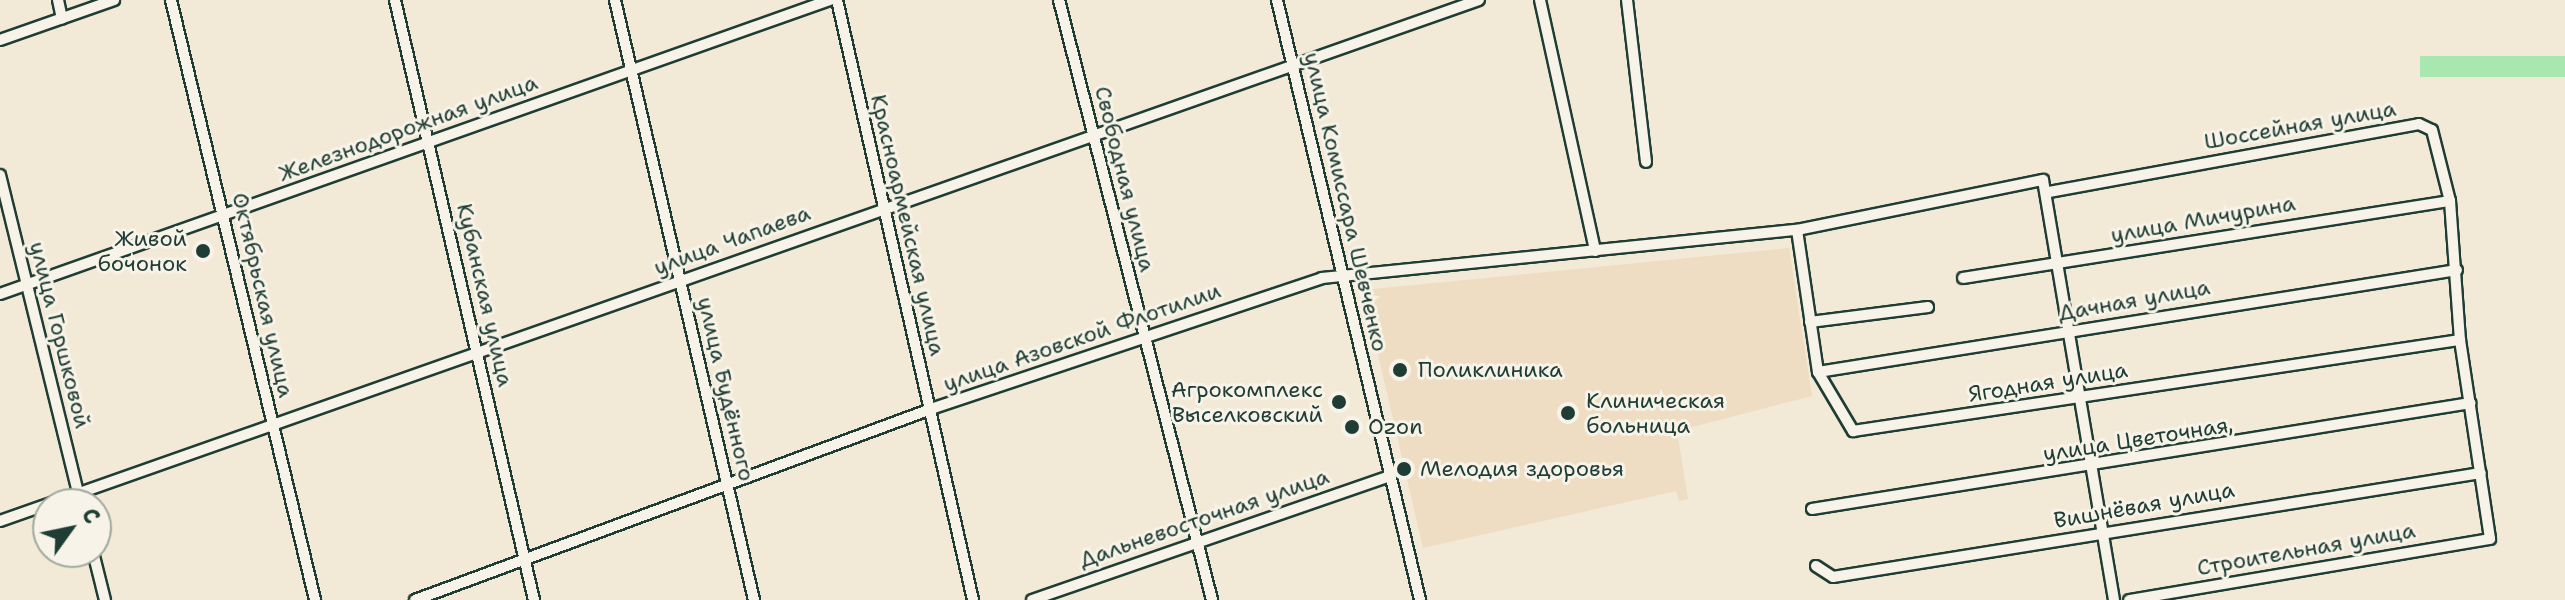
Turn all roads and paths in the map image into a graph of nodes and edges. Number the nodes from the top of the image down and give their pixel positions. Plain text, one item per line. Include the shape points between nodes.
1 (58, 0) edge
2 (114, 0) edge
3 (171, 0) edge
4 (395, 0) edge
5 (615, 0) edge
6 (830, 0) edge
7 (837, 0) edge
8 (1059, 0) edge
9 (1277, 0) edge
10 (1479, 0) edge
11 (1540, 0) edge
12 (1627, 0) edge
13 (62, 19) junction
14 (0, 40) edge
15 (1292, 61) junction
16 (630, 68) junction
17 (1093, 134) junction
18 (428, 142) junction
19 (1646, 162) dead end
20 (0, 175) edge
21 (2049, 192) junction
22 (2450, 201) junction
23 (882, 208) junction
24 (224, 217) junction
25 (1794, 230) junction
26 (1595, 251) junction
27 (2061, 263) junction
28 (2457, 270) junction
29 (1343, 275) junction
30 (1963, 278) dead end
31 (681, 279) junction
32 (26, 285) junction
33 (0, 294) edge
34 (1928, 307) dead end
35 (1810, 322) junction
36 (2071, 331) junction
37 (1143, 334) junction
38 (2460, 340) junction
39 (478, 351) junction
40 (1818, 372) junction
41 (2082, 397) junction
42 (2471, 403) junction
43 (931, 409) junction
44 (274, 426) junction
45 (2094, 465) junction
46 (2481, 473) junction
47 (1391, 476) junction
48 (727, 485) junction
49 (77, 488) edge
50 (107, 488) edge
51 (1812, 509) dead end
52 (32, 512) edge
53 (0, 521) edge
54 (2104, 533) junction
55 (2490, 539) joint
56 (1195, 540) junction
57 (525, 560) junction
58 (1816, 566) dead end
59 (97, 568) edge
60 (105, 600) edge
61 (315, 600) edge
62 (415, 600) edge
63 (534, 600) edge
64 (754, 600) edge
65 (973, 600) edge
66 (1032, 600) edge
67 (1212, 600) edge
68 (1420, 600) edge
69 (2114, 600) edge
70 (2129, 600) edge

1 - 13 street
2 - 13 street
3 - 24 street, Октябрьская улица
4 - 18 street, Кубанская улица
5 - 16 street, улица Будённого
6 - 16 street, Железнодорожная улица
7 - 23 street, Красноармейская улица
8 - 17 street, Свободная улица
9 - 15 street, улица Комиссара Шевченко
10 - 15 street, улица Чапаева
11 - 26 street
12 - 19 street
13 - 14 street
15 - 17 street, улица Чапаева
15 - 29 street, улица Комиссара Шевченко
16 - 18 street, Железнодорожная улица
16 - 31 street, улица Будённого
17 - 23 street, улица Чапаева
17 - 37 street, Свободная улица
18 - 24 street, Железнодорожная улица
18 - 39 street, Кубанская улица
20 - 32 street, улица Горшковой
21 - 22 street, Шоссейная улица via 2419,124 2432,130
21 - 25 street, Шоссейная улица via 2043,180
21 - 27 street
22 - 27 street, улица Мичурина
22 - 28 street, Шоссейная улица
23 - 31 street, улица Чапаева
23 - 43 street, Красноармейская улица
24 - 32 street, Железнодорожная улица
24 - 44 street, Октябрьская улица
25 - 26 street, улица Азовской Флотилии
25 - 35 street, Ягодная улица
26 - 29 street, улица Азовской Флотилии
27 - 30 street, улица Мичурина
27 - 36 street
28 - 36 street, Дачная улица
28 - 38 street, Шоссейная улица
29 - 37 street, улица Азовской Флотилии
29 - 47 street, улица Комиссара Шевченко
31 - 39 street, улица Чапаева
31 - 48 street, улица Будённого
32 - 33 street, Железнодорожная улица
32 - 49 street, улица Горшковой
34 - 35 street
35 - 40 street, Ягодная улица
36 - 40 street, Дачная улица
36 - 41 street
37 - 43 street, улица Азовской Флотилии
37 - 56 street, Свободная улица
38 - 41 street, Ягодная улица
38 - 42 street, Шоссейная улица
39 - 44 street, улица Чапаева
39 - 57 street, Кубанская улица
40 - 41 street, Ягодная улица via 1853,431
41 - 45 street
42 - 45 street, улица Цветочная,
42 - 46 street, Шоссейная улица
43 - 48 street, улица Азовской Флотилии
43 - 65 street, Красноармейская улица
44 - 50 street, улица Чапаева
44 - 61 street, Октябрьская улица
45 - 51 street, улица Цветочная,
45 - 54 street
46 - 54 street, Вишнёвая улица
46 - 55 street, Шоссейная улица
47 - 56 street, Дальневосточная улица
47 - 68 street, улица Комиссара Шевченко
48 - 57 street, улица Азовской Флотилии
48 - 64 street, улица Будённого
52 - 53 street, улица Чапаева
54 - 58 street, Вишнёвая улица via 1833,577
54 - 69 street
55 - 70 street, Строительная улица
56 - 66 street, Дальневосточная улица
56 - 67 street, Свободная улица
57 - 62 street, улица Азовской Флотилии
57 - 63 street, Кубанская улица
59 - 60 street

